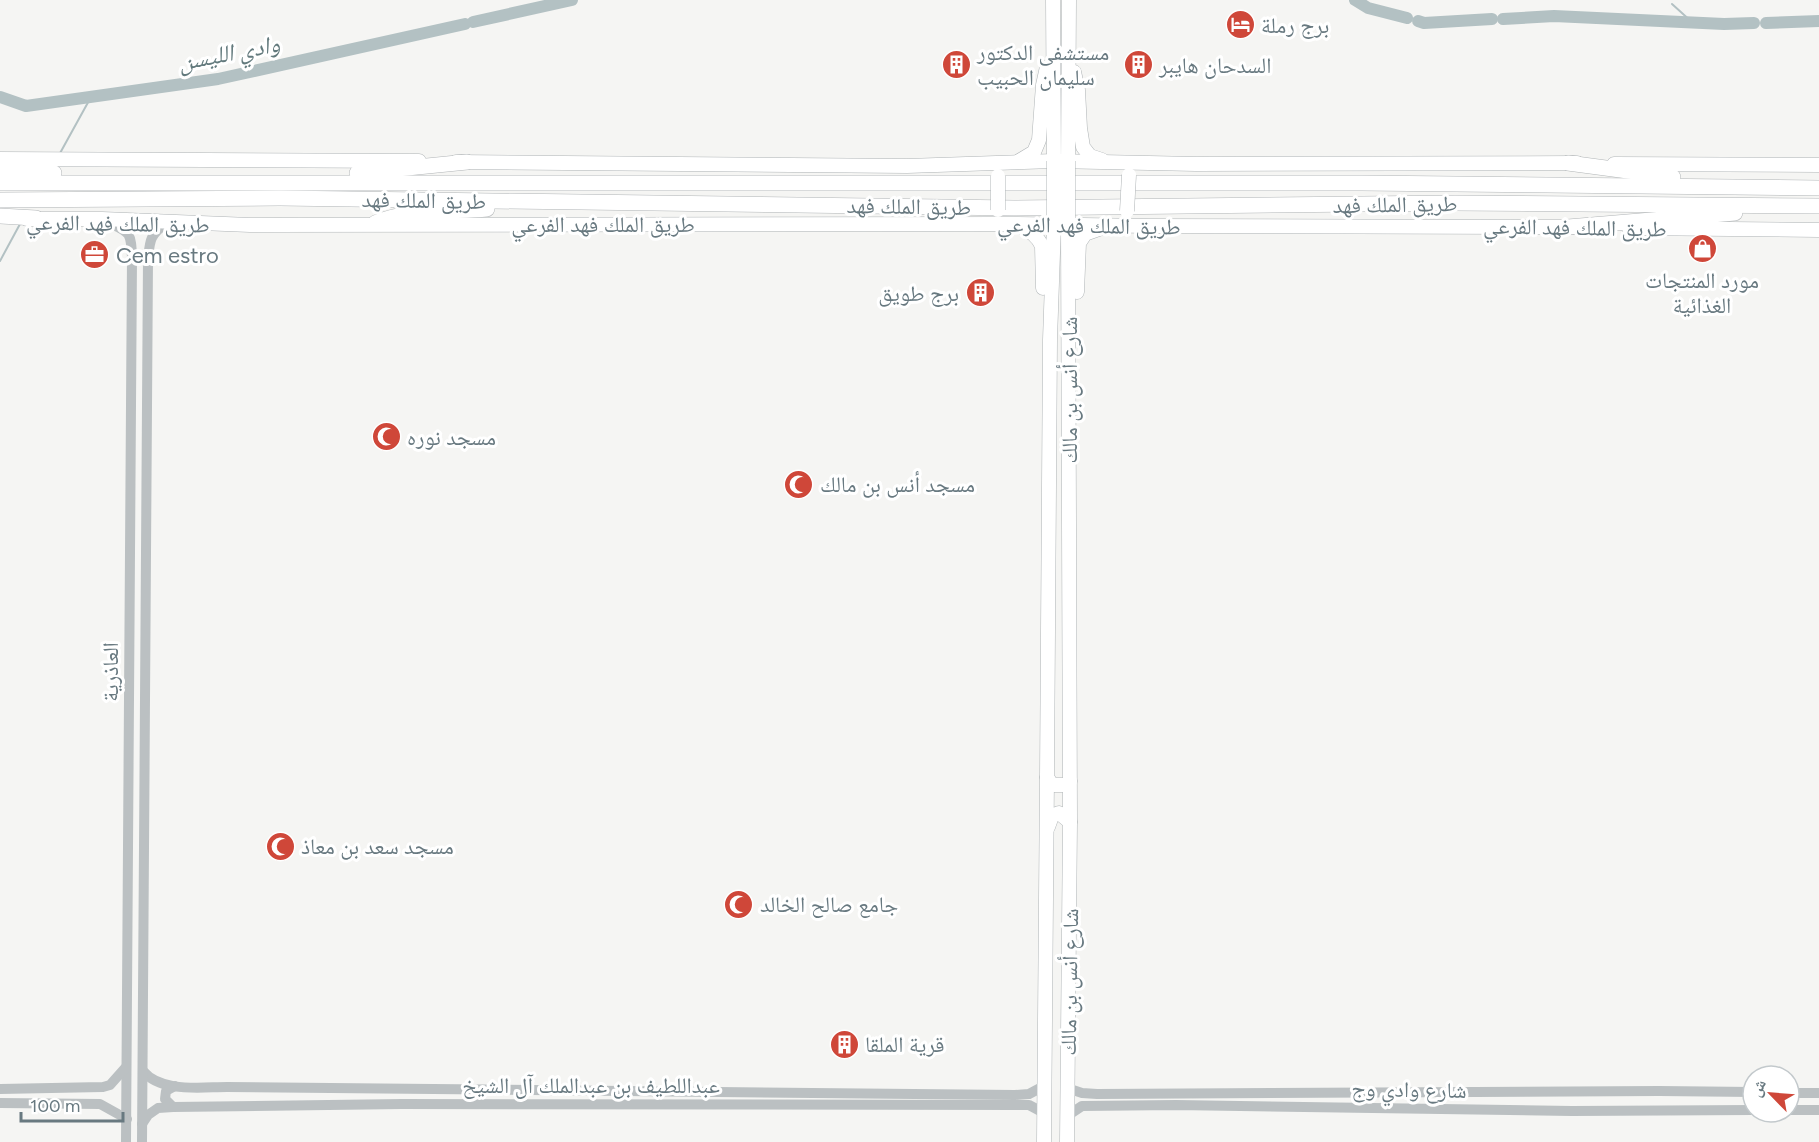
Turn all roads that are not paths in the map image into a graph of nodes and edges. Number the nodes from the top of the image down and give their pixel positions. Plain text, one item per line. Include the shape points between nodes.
1 (1053, 0) edge
2 (1070, 0) edge
3 (1052, 51) junction
4 (1069, 52) junction
5 (0, 159) edge
6 (1054, 161) junction
7 (1068, 161) junction
8 (467, 162) junction
9 (1017, 162) junction
10 (1568, 163) junction
11 (988, 164) junction
12 (1819, 165) edge
13 (0, 169) edge
14 (1126, 169) junction
15 (123, 181) junction
16 (277, 182) junction
17 (0, 183) edge
18 (1742, 186) junction
19 (1819, 188) edge
20 (0, 200) edge
21 (534, 201) junction
22 (1782, 205) junction
23 (1819, 206) edge
24 (0, 216) edge
25 (36, 218) junction
26 (102, 219) junction
27 (0, 221) edge
28 (167, 222) junction
29 (375, 224) junction
30 (986, 224) junction
31 (1018, 224) junction
32 (1054, 224) junction
33 (1068, 225) junction
34 (1112, 226) junction
35 (1148, 226) junction
36 (1568, 226) junction
37 (1819, 230) edge
38 (132, 258) junction
39 (148, 260) junction
40 (1050, 340) junction
41 (1068, 341) junction
42 (130, 584) junction
43 (146, 584) junction
44 (1047, 777) junction
45 (1070, 781) junction
46 (1070, 822) junction
47 (1047, 830) junction
48 (128, 939) junction
49 (144, 941) junction
50 (126, 1067) junction
51 (143, 1071) junction
52 (175, 1086) junction
53 (1044, 1086) junction
54 (103, 1087) junction
55 (1067, 1088) junction
56 (0, 1089) edge
57 (403, 1090) junction
58 (1741, 1092) edge
59 (1801, 1093) edge
60 (1819, 1093) edge
61 (915, 1094) junction
62 (1010, 1100) junction
63 (1098, 1100) junction
64 (0, 1103) edge
65 (100, 1104) junction
66 (402, 1104) junction
67 (915, 1105) junction
68 (173, 1107) junction
69 (1741, 1110) edge
70 (1801, 1110) edge
71 (1819, 1110) edge
72 (1044, 1113) junction
73 (1067, 1116) junction
74 (126, 1119) junction
75 (142, 1124) junction
76 (126, 1142) edge
77 (142, 1142) edge
78 (1044, 1142) edge
79 (1067, 1142) edge

1 - 3 main road
2 - 4 main road, شارع أنس بن مالك
3 - 6 main road, شارع أنس بن مالك
3 - 9 main road via 1043,84 1039,140 1034,152
4 - 7 main road, شارع أنس بن مالك
4 - 14 main road via 1078,90 1083,147 1090,156
5 - 8 main road
6 - 7 main road
6 - 9 main road
6 - 32 main road, شارع أنس بن مالك, bridge
7 - 14 main road
7 - 33 main road, شارع أنس بن مالك, bridge
8 - 11 main road via 726,166
8 - 16 highway
9 - 11 main road
10 - 12 main road
10 - 14 main road via 1148,164
10 - 18 highway
11 - 30 main road, bridge via 998,176 998,210
13 - 15 highway
14 - 35 main road, bridge via 1127,211 1132,221
15 - 16 highway, طريق الملك فهد
15 - 17 highway, طريق الملك فهد
16 - 18 highway, طريق الملك فهد
18 - 19 highway, طريق الملك فهد
20 - 21 highway, طريق الملك فهد
21 - 22 highway, طريق الملك فهد via 1014,208 1455,203
21 - 29 highway via 524,207 409,215
22 - 23 highway, طريق الملك فهد
22 - 36 highway via 1726,214
24 - 25 highway
25 - 26 main road, طريق الملك فهد الفرعي
25 - 27 main road, طريق الملك فهد الفرعي
26 - 28 main road, طريق الملك فهد الفرعي
26 - 38 street, العاذرية via 127,231
28 - 29 main road, طريق الملك فهد الفرعي
28 - 39 street, العاذرية via 149,240
29 - 30 main road, طريق الملك فهد الفرعي
30 - 31 main road, طريق الملك فهد الفرعي
31 - 32 main road, طريق الملك فهد الفرعي
31 - 40 main road via 1035,234 1042,246 1044,307
32 - 33 main road, طريق الملك فهد الفرعي
32 - 40 main road, شارع أنس بن مالك
33 - 34 main road, طريق الملك فهد الفرعي
33 - 41 main road, شارع أنس بن مالك
34 - 35 main road, طريق الملك فهد الفرعي
34 - 41 main road via 1085,234 1080,243
35 - 36 main road, طريق الملك فهد الفرعي
36 - 37 main road, طريق الملك فهد الفرعي
38 - 39 street via 138,249 145,252
38 - 42 street, العاذرية
39 - 43 street, العاذرية
40 - 44 main road, شارع أنس بن مالك
41 - 45 main road, شارع أنس بن مالك
42 - 43 street
42 - 48 street, العاذرية
43 - 49 street, العاذرية
44 - 45 main road via 1052,785
44 - 47 main road, شارع أنس بن مالك
45 - 46 main road, شارع أنس بن مالك
46 - 47 main road via 1059,813 1052,816
46 - 55 main road, شارع أنس بن مالك
47 - 53 main road, شارع أنس بن مالك
48 - 49 street
48 - 50 street, العاذرية
49 - 51 street, العاذرية
50 - 54 street via 110,1085
50 - 74 street, العاذرية
51 - 52 street, عبداللطيف بن عبدالملك آل الشيخ via 150,1079
51 - 75 street, العاذرية
52 - 57 street, عبداللطيف بن عبدالملك آل الشيخ
52 - 68 street via 165,1094
53 - 62 street, عبداللطيف بن عبدالملك آل الشيخ
53 - 72 main road, شارع أنس بن مالك
54 - 56 street
54 - 65 street via 106,1097
55 - 63 street, شارع وادي وج
55 - 73 main road, شارع أنس بن مالك
57 - 61 street, عبداللطيف بن عبدالملك آل الشيخ
57 - 66 street
58 - 63 street, شارع وادي وج
59 - 60 street
61 - 62 street, عبداللطيف بن عبدالملك آل الشيخ
61 - 67 street
62 - 67 street, عبداللطيف بن عبدالملك آل الشيخ
62 - 72 street, عبداللطيف بن عبدالملك آل الشيخ
63 - 69 street, شارع وادي وج via 1176,1105
63 - 73 street, شارع وادي وج
64 - 65 street
65 - 74 street
66 - 67 street, عبداللطيف بن عبدالملك آل الشيخ
66 - 68 street, عبداللطيف بن عبدالملك آل الشيخ
68 - 75 street, عبداللطيف بن عبدالملك آل الشيخ via 158,1108
70 - 71 street
72 - 78 main road, شارع أنس بن مالك
73 - 79 main road, شارع أنس بن مالك
74 - 76 street, العاذرية
75 - 77 street, العاذرية

